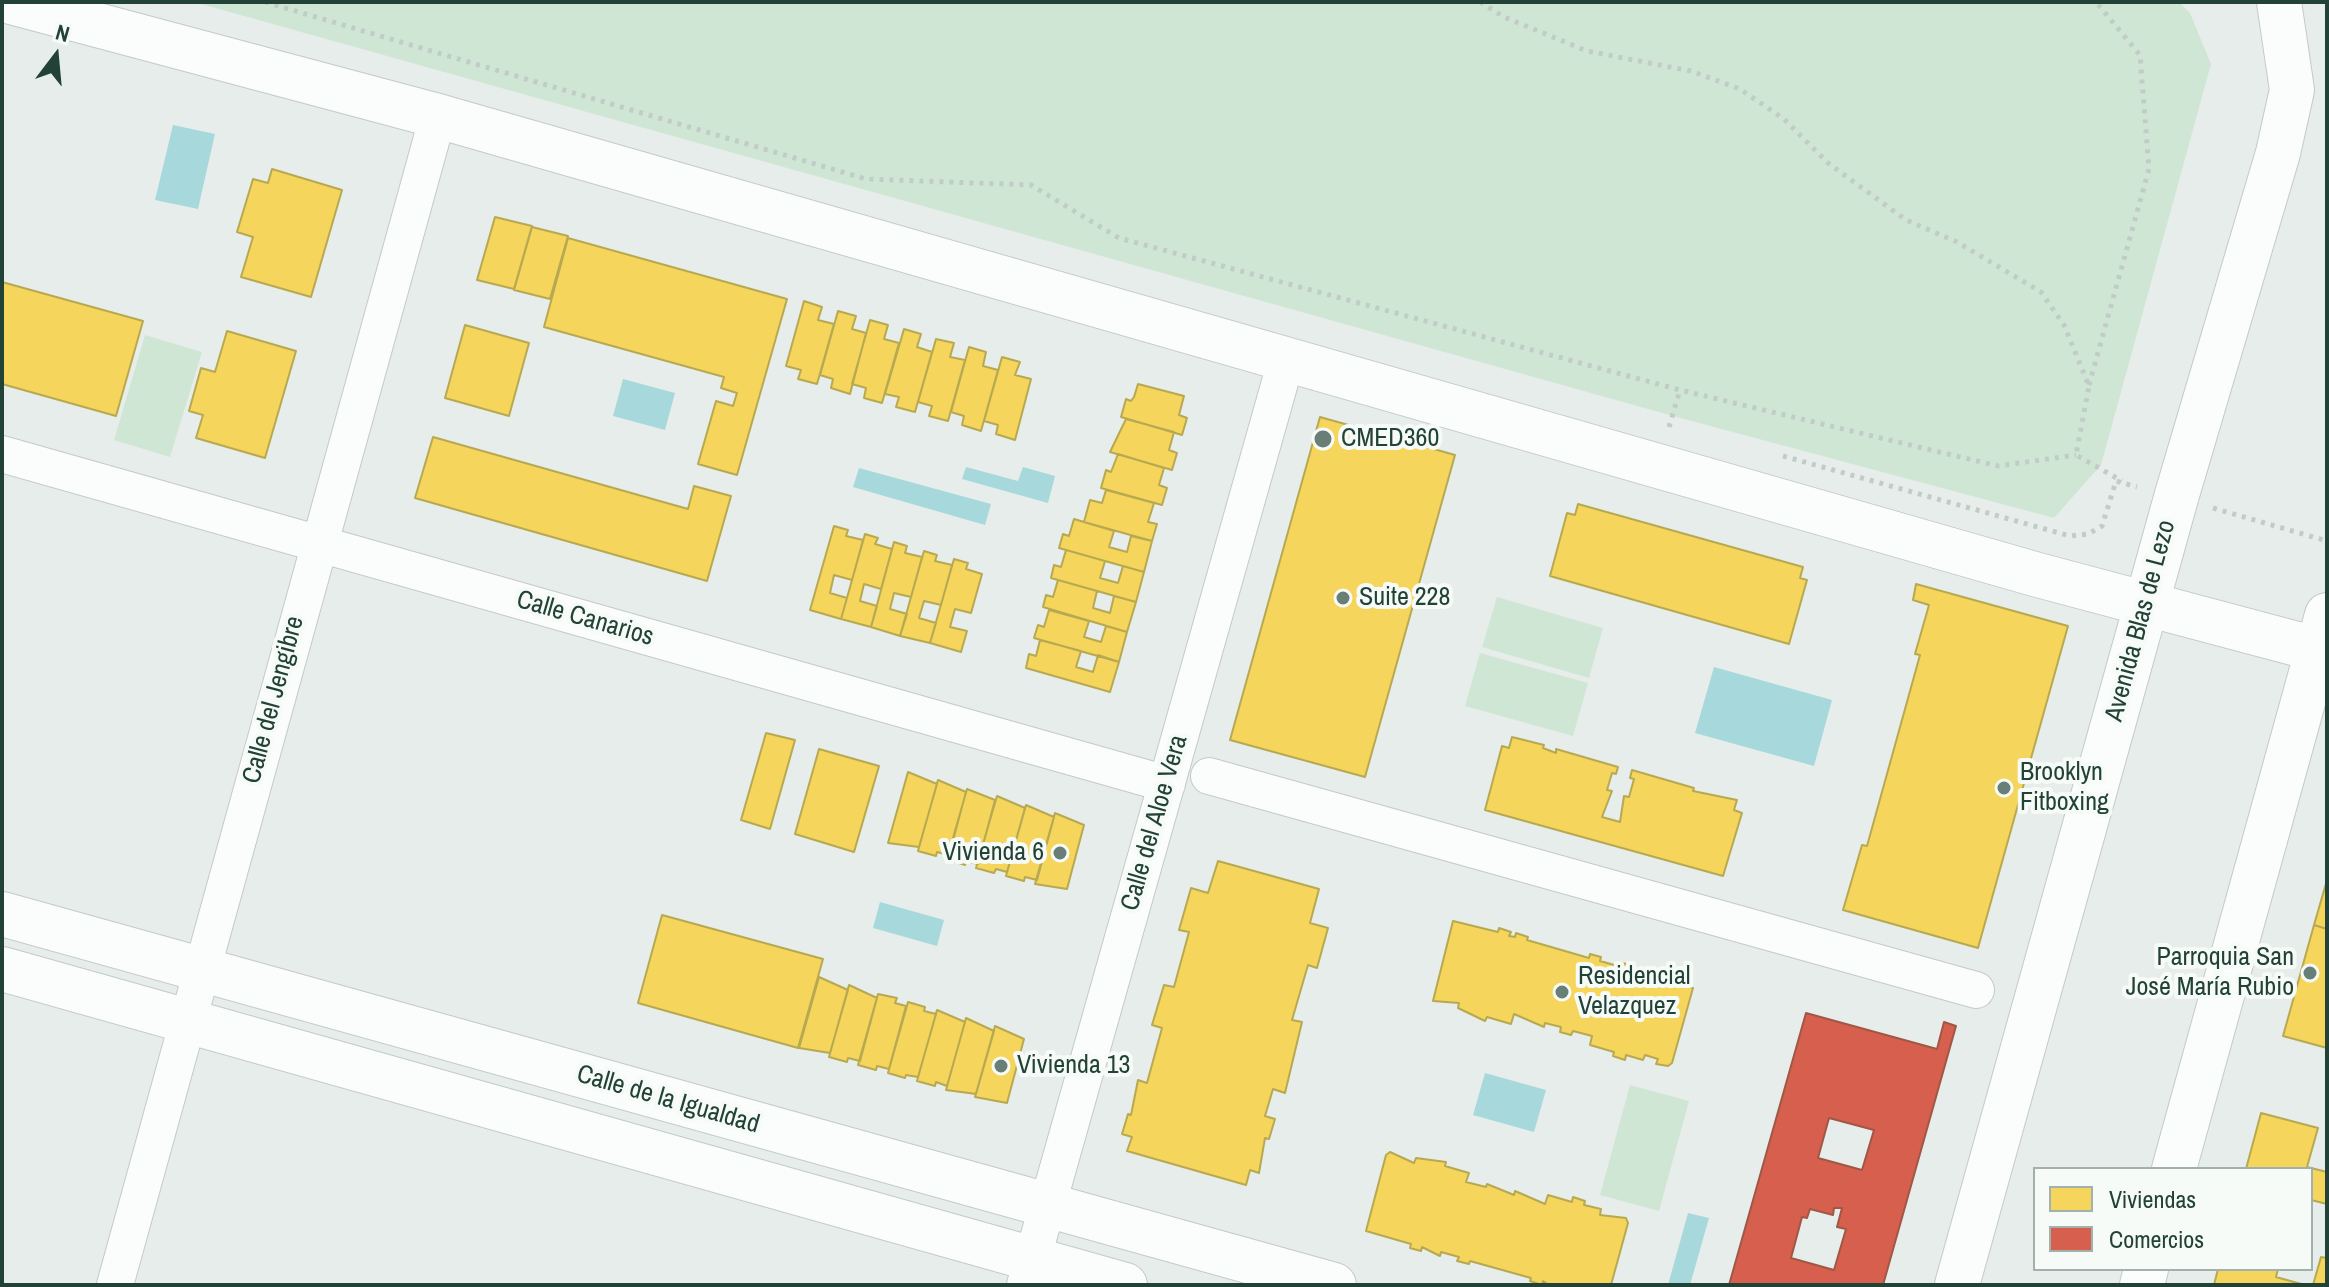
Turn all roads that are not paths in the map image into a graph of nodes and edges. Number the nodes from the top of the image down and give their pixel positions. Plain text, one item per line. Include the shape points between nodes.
1 (11, 2) edge
2 (2279, 2) edge
3 (438, 116) junction
4 (1286, 361) junction
5 (2, 454) edge
6 (317, 543) junction
7 (2146, 605) junction
8 (2324, 639) edge
9 (1209, 776) dead end
10 (1167, 784) junction
11 (2, 914) edge
12 (2, 969) edge
13 (200, 970) junction
14 (1976, 990) dead end
15 (186, 1021) junction
16 (2175, 1167) edge
17 (1048, 1207) junction
18 (1029, 1272) edge
19 (115, 1285) edge
20 (1125, 1285) edge
21 (1334, 1285) edge
22 (1957, 1285) edge

1 - 3 main road
2 - 7 main road, Avenida Blas de Lezo via 2292,90
3 - 4 main road
3 - 6 street, Calle del Jengibre
4 - 7 main road
4 - 10 street, Calle del Aloe Vera
5 - 6 street, Calle Canarios
6 - 10 street, Calle Canarios
6 - 13 street, Calle del Jengibre
7 - 8 main road
7 - 22 main road, Avenida Blas de Lezo
8 - 16 main road
9 - 14 street
10 - 17 street, Calle del Aloe Vera
11 - 13 main road, Calle de la Igualdad
12 - 15 main road, Calle de la Igualdad
13 - 15 street, Calle del Jengibre
13 - 17 main road, Calle de la Igualdad
15 - 18 main road, Calle de la Igualdad
15 - 19 street, Calle del Jengibre
17 - 18 street, Calle del Aloe Vera
17 - 21 main road, Calle de la Igualdad
18 - 20 main road, Calle de la Igualdad

